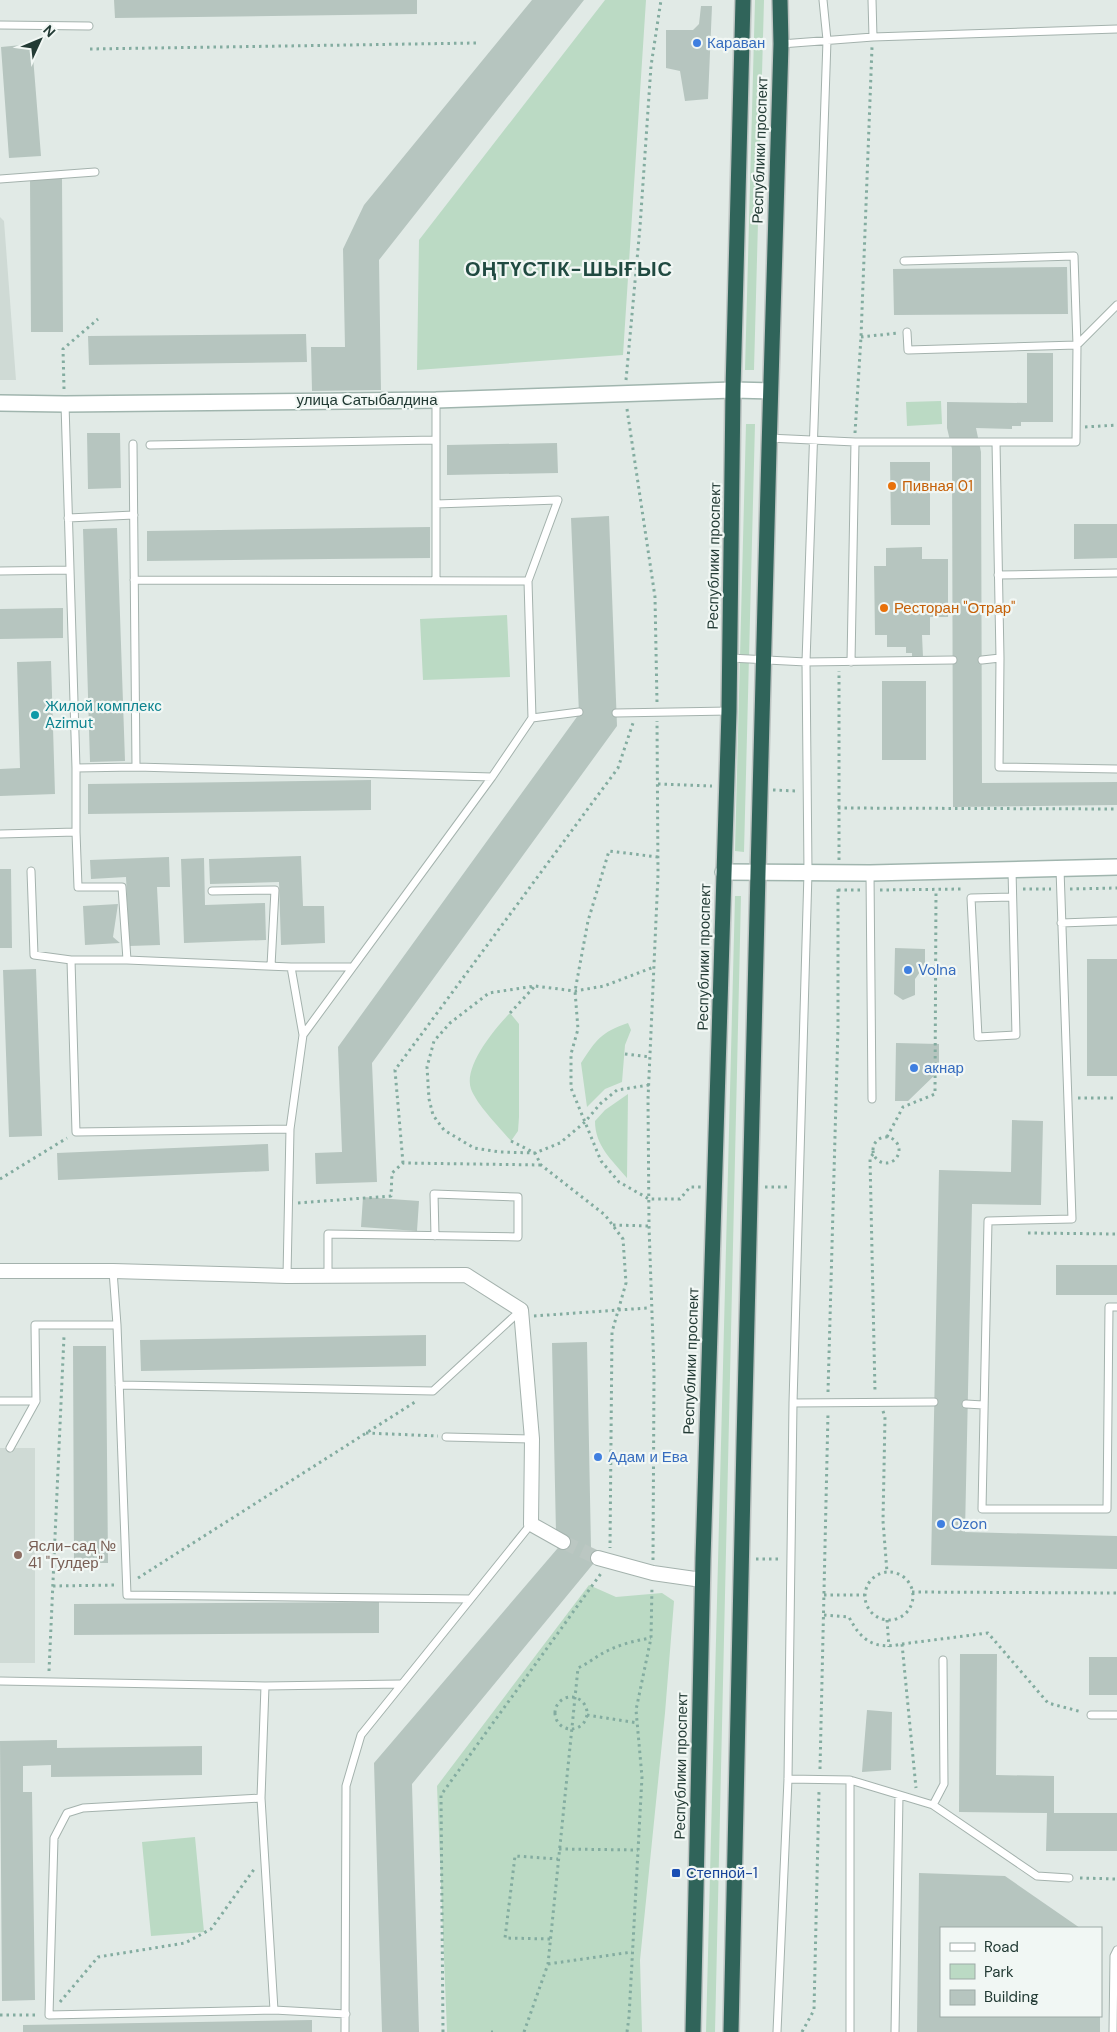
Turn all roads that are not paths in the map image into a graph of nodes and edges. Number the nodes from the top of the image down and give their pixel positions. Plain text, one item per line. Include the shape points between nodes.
1 (743, 0) edge
2 (780, 0) edge
3 (822, 0) edge
4 (872, 0) edge
5 (0, 25) edge
6 (89, 26) dead end
7 (1117, 29) edge
8 (873, 37) junction
9 (827, 40) junction
10 (781, 44) junction
11 (95, 172) dead end
12 (0, 179) edge
13 (904, 261) dead end
14 (1117, 304) edge
15 (907, 332) road end
16 (1077, 345) junction
17 (733, 390) junction
18 (769, 391) junction
19 (436, 400) junction
20 (0, 403) edge
21 (65, 404) junction
22 (768, 438) junction
23 (436, 440) junction
24 (814, 440) junction
25 (855, 442) junction
26 (996, 442) junction
27 (133, 444) dead end
28 (150, 445) dead end
29 (436, 504) junction
30 (134, 515) junction
31 (68, 518) junction
32 (70, 570) junction
33 (0, 571) edge
34 (1117, 573) edge
35 (998, 575) junction
36 (134, 580) junction
37 (436, 581) junction
38 (528, 581) junction
39 (730, 658) junction
40 (1000, 658) junction
41 (763, 660) junction
42 (953, 660) dead end
43 (982, 660) dead end
44 (806, 662) junction
45 (851, 662) junction
46 (729, 711) junction
47 (579, 712) dead end
48 (616, 713) dead end
49 (532, 718) junction
50 (136, 767) junction
51 (76, 768) junction
52 (1117, 769) edge
53 (492, 777) junction
54 (76, 832) junction
55 (0, 834) edge
56 (1117, 867) edge
57 (1060, 869) junction
58 (1012, 870) junction
59 (31, 871) dead end
60 (723, 872) junction
61 (808, 872) junction
62 (758, 873) junction
63 (870, 873) junction
64 (212, 891) dead end
65 (1012, 897) junction
66 (1117, 921) edge
67 (1061, 923) junction
68 (71, 960) junction
69 (127, 960) junction
70 (272, 966) junction
71 (291, 967) junction
72 (350, 967) junction
73 (302, 1035) junction
74 (872, 1099) dead end
75 (290, 1129) junction
76 (434, 1236) junction
77 (0, 1271) edge
78 (113, 1271) junction
79 (328, 1275) junction
80 (287, 1276) junction
81 (1117, 1307) edge
82 (521, 1314) junction
83 (117, 1326) junction
84 (119, 1385) junction
85 (36, 1400) junction
86 (0, 1401) edge
87 (934, 1402) dead end
88 (794, 1403) junction
89 (966, 1404) dead end
90 (983, 1405) junction
91 (446, 1437) road end
92 (532, 1439) junction
93 (10, 1448) dead end
94 (531, 1524) junction
95 (563, 1542) tunnel mouth
96 (604, 1559) tunnel mouth
97 (702, 1580) junction
98 (470, 1599) junction
99 (943, 1660) dead end
100 (0, 1681) edge
101 (400, 1684) junction
102 (265, 1686) junction
103 (1091, 1715) road end
104 (1117, 1715) edge
105 (788, 1779) junction
106 (850, 1780) junction
107 (899, 1795) junction
108 (262, 1798) junction
109 (933, 1805) junction
110 (1069, 1878) road end
111 (1117, 1950) edge
112 (274, 2010) junction
113 (346, 2014) junction
114 (345, 2032) edge
115 (693, 2032) edge
116 (730, 2032) edge
117 (777, 2032) edge
118 (850, 2032) edge
119 (895, 2032) edge
120 (1113, 2032) edge

1 - 17 highway, Республики проспект
2 - 10 highway, Республики проспект
3 - 9 lane
4 - 8 lane
5 - 6 lane
7 - 8 lane
8 - 9 lane
9 - 10 lane
9 - 24 lane
10 - 18 highway, Республики проспект
11 - 12 lane
13 - 16 lane via 1074,256
14 - 16 lane
15 - 16 lane via 908,350
16 - 26 lane via 1076,442
17 - 18 street
17 - 19 street, улица Сатыбалдина
17 - 39 highway, Республики проспект
18 - 22 highway, Республики проспект
19 - 21 street, улица Сатыбалдина
19 - 23 lane
20 - 21 street, улица Сатыбалдина
21 - 31 lane
22 - 24 lane
22 - 41 highway, Республики проспект
23 - 28 lane
23 - 29 lane
24 - 25 lane
24 - 44 lane
25 - 26 lane
25 - 45 lane
26 - 35 lane
27 - 30 lane
29 - 37 lane
29 - 38 lane via 558,500
30 - 31 lane
30 - 36 lane
31 - 32 lane
32 - 33 lane
32 - 51 lane
34 - 35 lane
35 - 40 lane
36 - 37 lane
36 - 50 lane
37 - 38 lane
38 - 49 lane
39 - 41 lane
39 - 46 highway, Республики проспект
40 - 43 lane
40 - 52 lane via 999,767
41 - 44 lane
41 - 62 highway, Республики проспект
42 - 45 lane
44 - 45 lane
44 - 61 lane
46 - 48 lane
46 - 60 highway, Республики проспект
47 - 49 lane
49 - 53 lane
50 - 51 lane
50 - 53 lane
51 - 54 lane
53 - 72 lane
54 - 55 lane
54 - 69 lane via 78,887 122,887
56 - 57 street
57 - 58 street
57 - 67 lane
58 - 63 street
58 - 65 lane
59 - 68 lane via 34,955
60 - 62 street, Республики проспект
60 - 97 highway, Республики проспект
61 - 62 street
61 - 63 street
61 - 88 lane
62 - 116 highway, Республики проспект
63 - 74 lane
64 - 70 lane via 275,890
65 - 65 lane via 1016,1035 978,1037 971,898
66 - 67 lane
67 - 90 lane via 1072,1219 988,1221
68 - 69 lane
68 - 75 lane via 76,1132
69 - 70 lane
70 - 71 lane
71 - 72 lane
71 - 73 lane
72 - 73 lane
73 - 75 lane
75 - 80 lane
76 - 76 lane via 518,1237 518,1197 434,1194
76 - 79 lane via 328,1234
77 - 78 street
78 - 80 street
78 - 83 lane
79 - 80 street
79 - 82 street via 466,1275
81 - 90 lane via 1109,1307 1107,1509 982,1509
82 - 84 lane via 433,1391
82 - 92 street
83 - 84 lane
83 - 85 lane via 35,1325
84 - 98 lane via 127,1595
85 - 86 lane
85 - 93 lane
87 - 88 lane
88 - 105 lane
89 - 90 lane
91 - 92 lane
92 - 94 street
94 - 95 street
94 - 98 lane
96 - 97 street
97 - 115 highway, Республики проспект
98 - 101 lane
99 - 109 lane via 944,1784
100 - 102 lane
101 - 102 lane
101 - 113 lane via 361,1735 346,1786
102 - 108 lane
103 - 104 lane
105 - 106 lane
105 - 117 lane
106 - 107 lane
106 - 118 lane
107 - 109 lane
107 - 119 lane
108 - 112 lane
108 - 112 lane via 83,1808 67,1813 54,1838 49,2015
109 - 110 lane via 1037,1876
111 - 120 lane via 1114,1956
112 - 113 lane
113 - 114 lane

